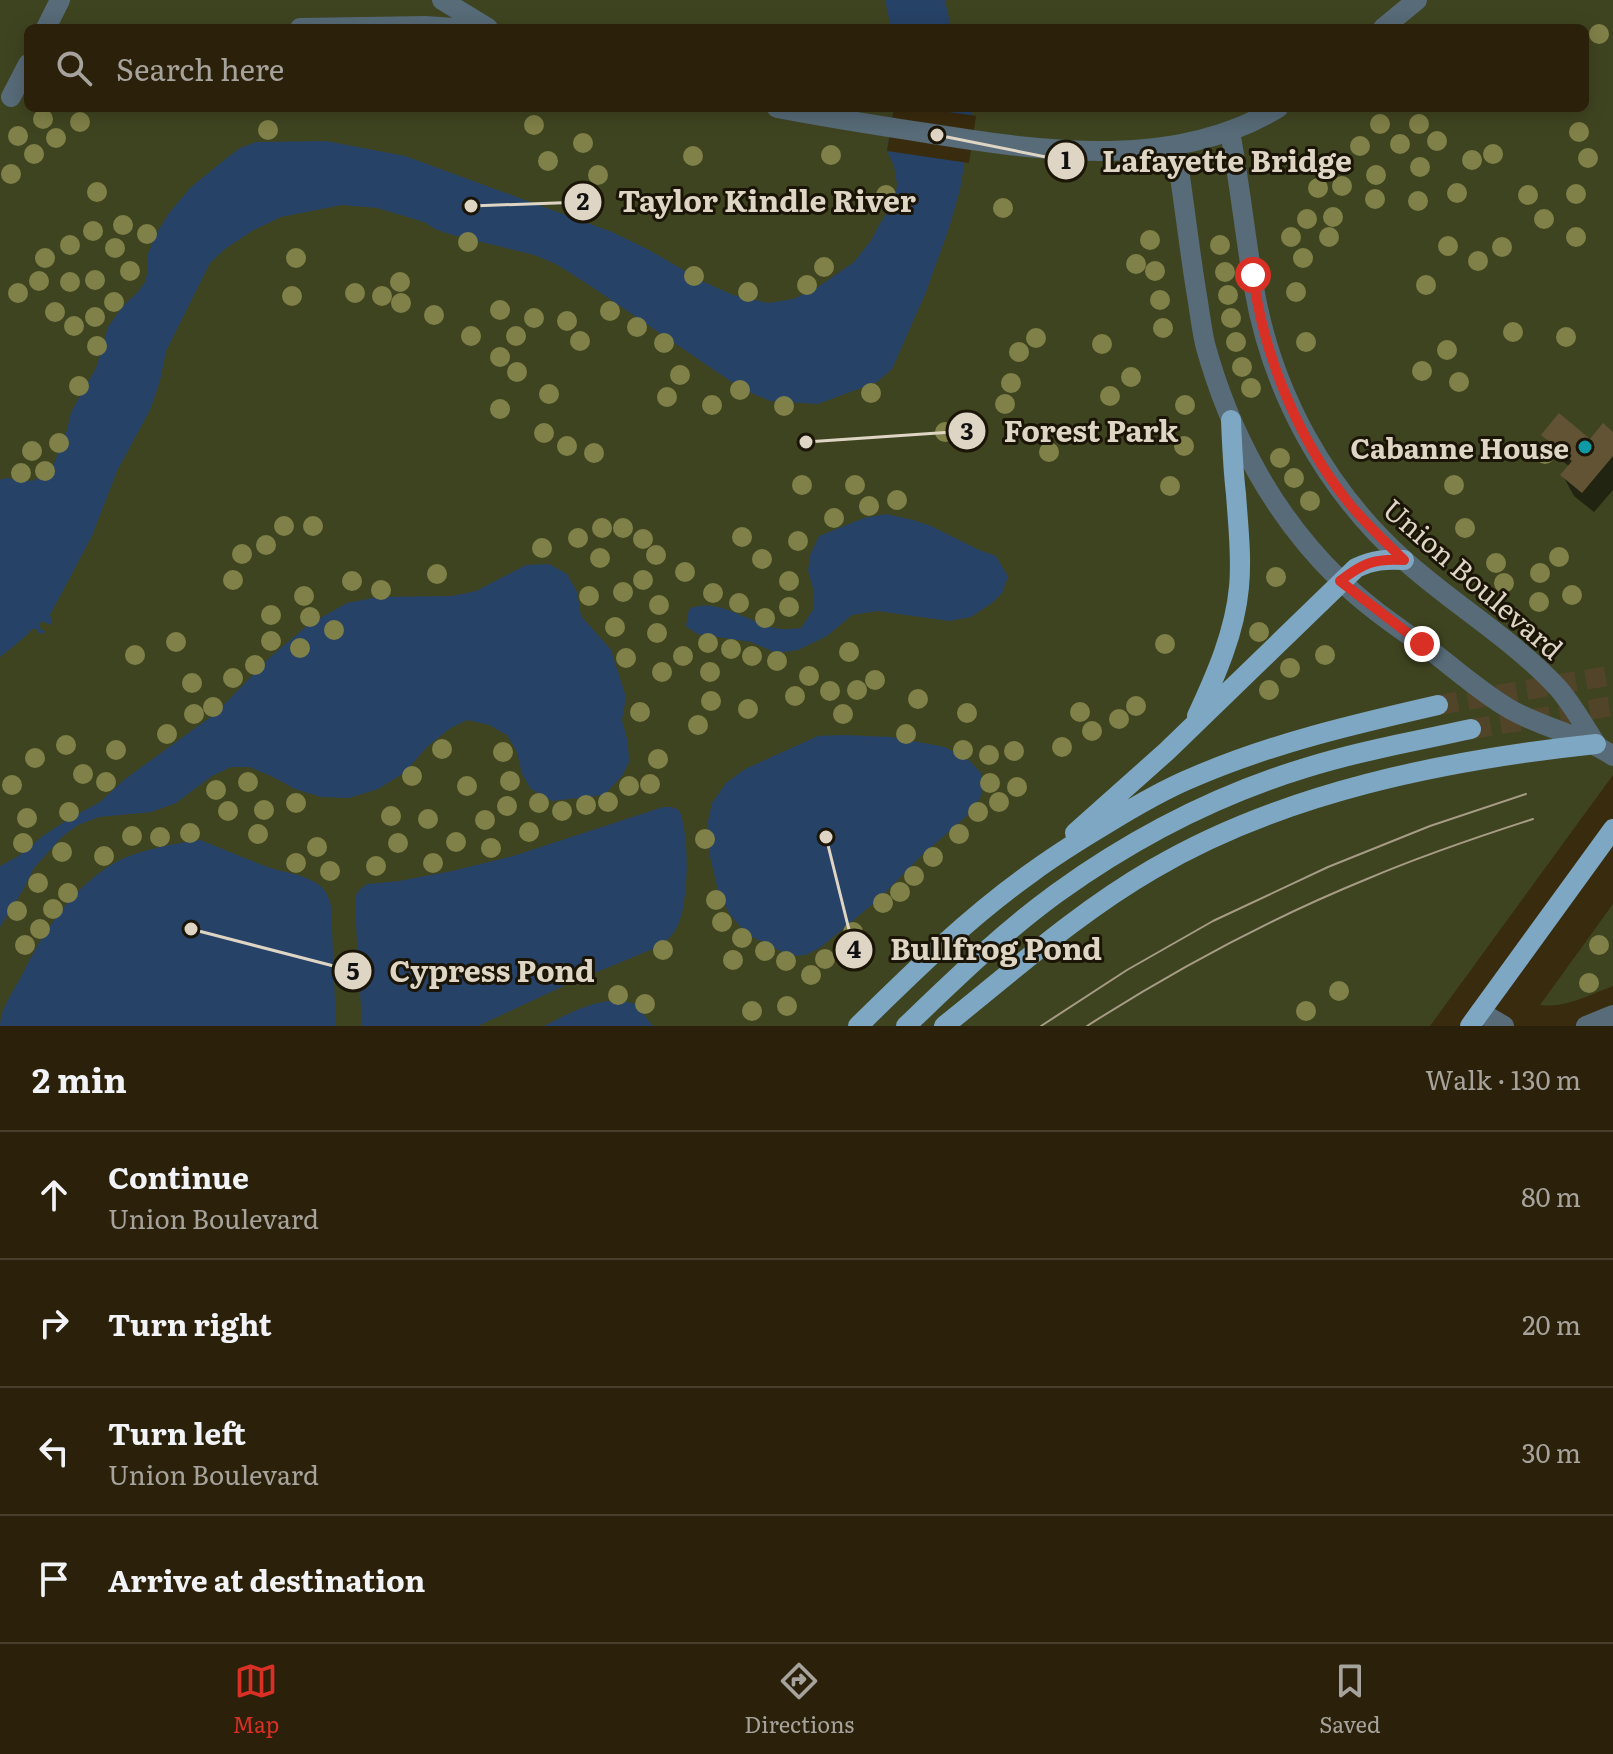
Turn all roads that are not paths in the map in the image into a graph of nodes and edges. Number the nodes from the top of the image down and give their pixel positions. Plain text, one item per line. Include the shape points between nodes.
1 (60, 0) edge
2 (442, 0) edge
3 (1417, 0) edge
4 (48, 24) edge
5 (481, 24) edge
6 (1388, 24) edge
7 (24, 73) edge
8 (13, 98) edge
9 (800, 112) edge
10 (1270, 112) edge
11 (1230, 132) junction
12 (1175, 145) junction
13 (1231, 420) junction
14 (1404, 560) junction
15 (1340, 581) junction
16 (1438, 705) tunnel mouth
17 (1191, 728) junction
18 (1471, 729) tunnel mouth
19 (1596, 744) junction
20 (1613, 756) edge
21 (1613, 829) edge
22 (1030, 873) junction
23 (1613, 1015) edge
24 (1475, 1019) edge
25 (858, 1026) edge
26 (906, 1026) edge
27 (944, 1026) edge
28 (1504, 1026) edge
29 (1586, 1026) edge

1 - 4 street
2 - 5 street
3 - 6 street
7 - 8 street
9 - 12 street via 982,142 1069,150
10 - 11 street
11 - 12 street
11 - 14 street, Union Boulevard via 1255,289 1280,382 1324,468 1373,531
12 - 13 street, Union Boulevard via 1205,341
13 - 15 street, Union Boulevard via 1273,500
13 - 17 main road via 1239,588 1213,681
14 - 15 main road via 1372,561
14 - 19 street, Union Boulevard via 1539,669 1561,691
15 - 17 main road
15 - 19 street, Union Boulevard via 1507,708
16 - 22 main road via 1345,726 1191,778 1140,803
17 - 22 main road
18 - 26 main road via 1306,767 1188,814 1056,893
19 - 20 street, Union Boulevard
19 - 27 main road via 1411,774 1302,802 1246,823 1198,844 1108,897
21 - 24 main road
22 - 25 main road
23 - 29 street
24 - 28 street

